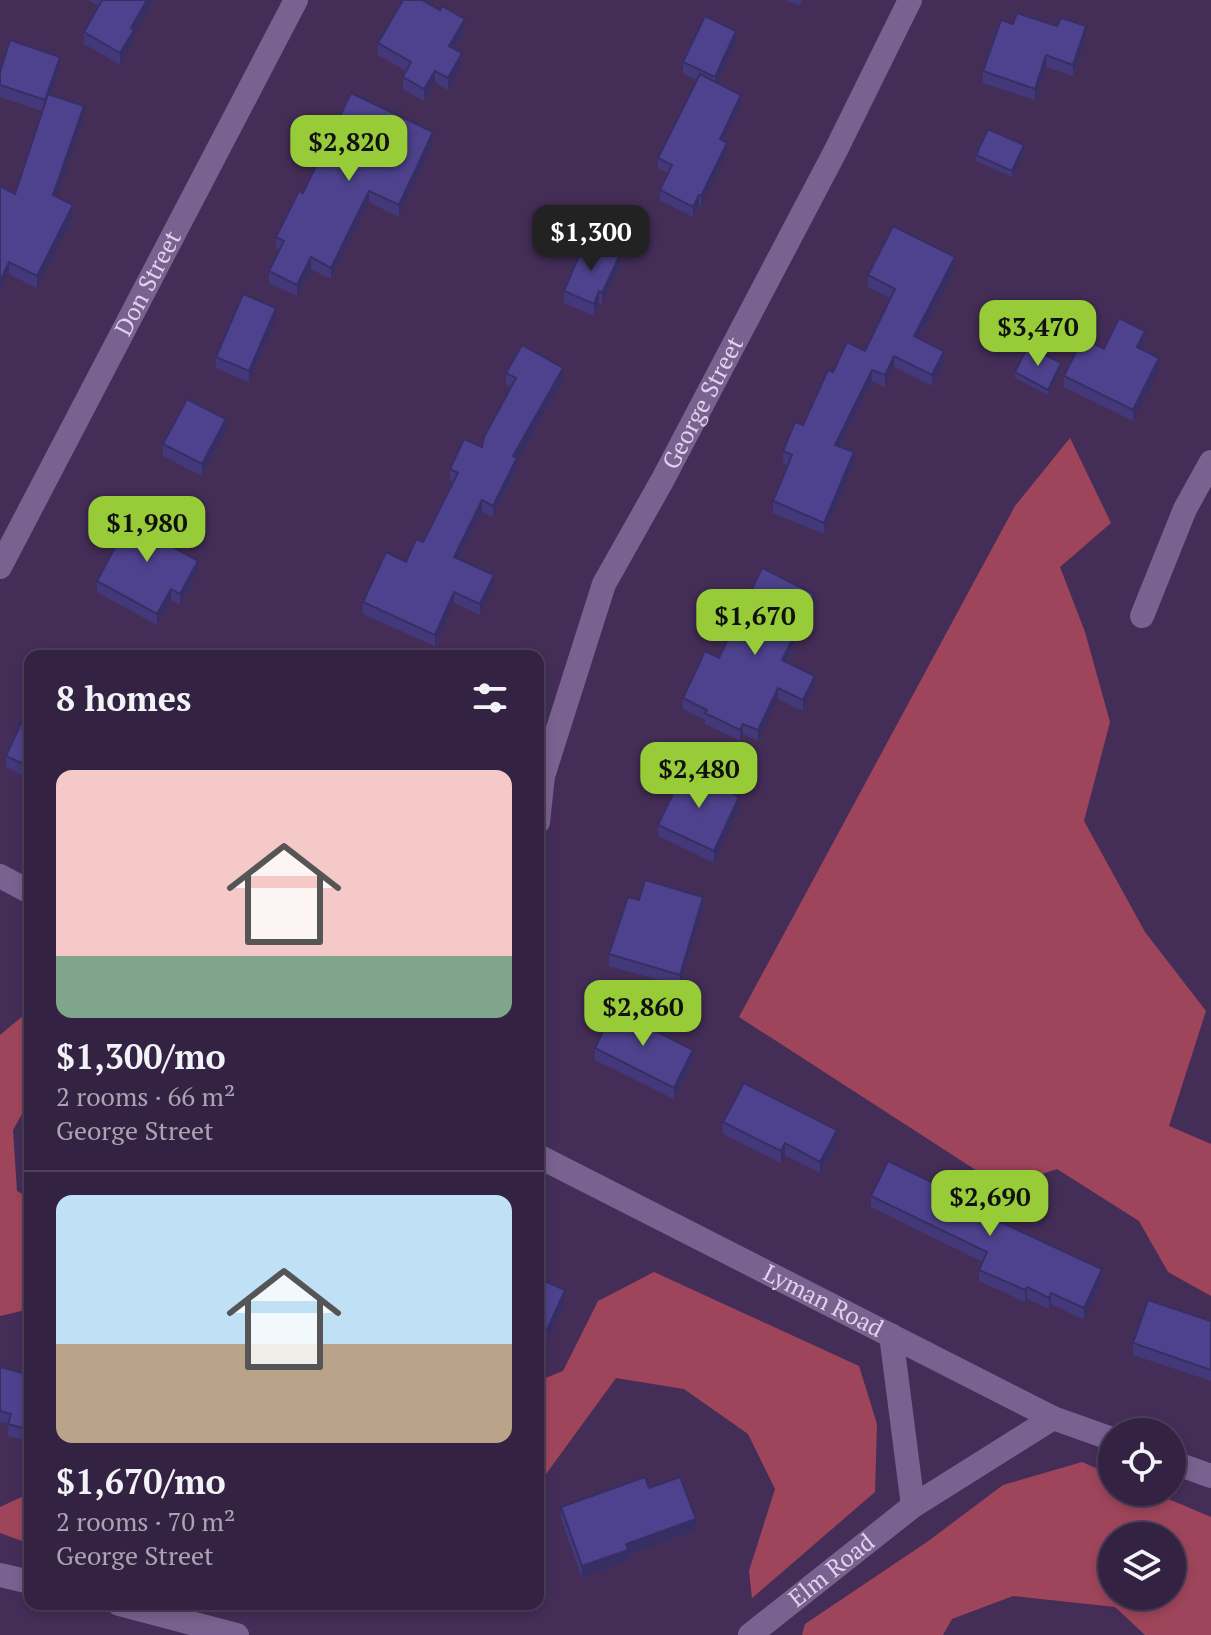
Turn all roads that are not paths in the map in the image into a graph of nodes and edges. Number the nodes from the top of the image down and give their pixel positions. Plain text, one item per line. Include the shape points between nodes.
1 (296, 0) edge
2 (910, 0) edge
3 (1211, 462) edge
4 (0, 567) edge
5 (1142, 616) dead end
6 (544, 773) edge
7 (0, 876) edge
8 (24, 889) edge
9 (544, 1159) edge
10 (891, 1335) junction
11 (1053, 1418) junction
12 (1098, 1434) edge
13 (1186, 1467) edge
14 (1211, 1476) edge
15 (913, 1506) junction
16 (0, 1575) edge
17 (24, 1581) edge
18 (142, 1610) edge
19 (237, 1635) edge
20 (750, 1635) edge

1 - 4 street, Don Street
2 - 6 street, George Street via 604,584
3 - 5 street via 1185,509
7 - 8 street
9 - 10 street, Lyman Road
10 - 11 street, Lyman Road
10 - 15 street
11 - 12 street, Lyman Road
11 - 15 street, Elm Road
13 - 14 street
15 - 20 street, Elm Road
16 - 17 street
18 - 19 street

